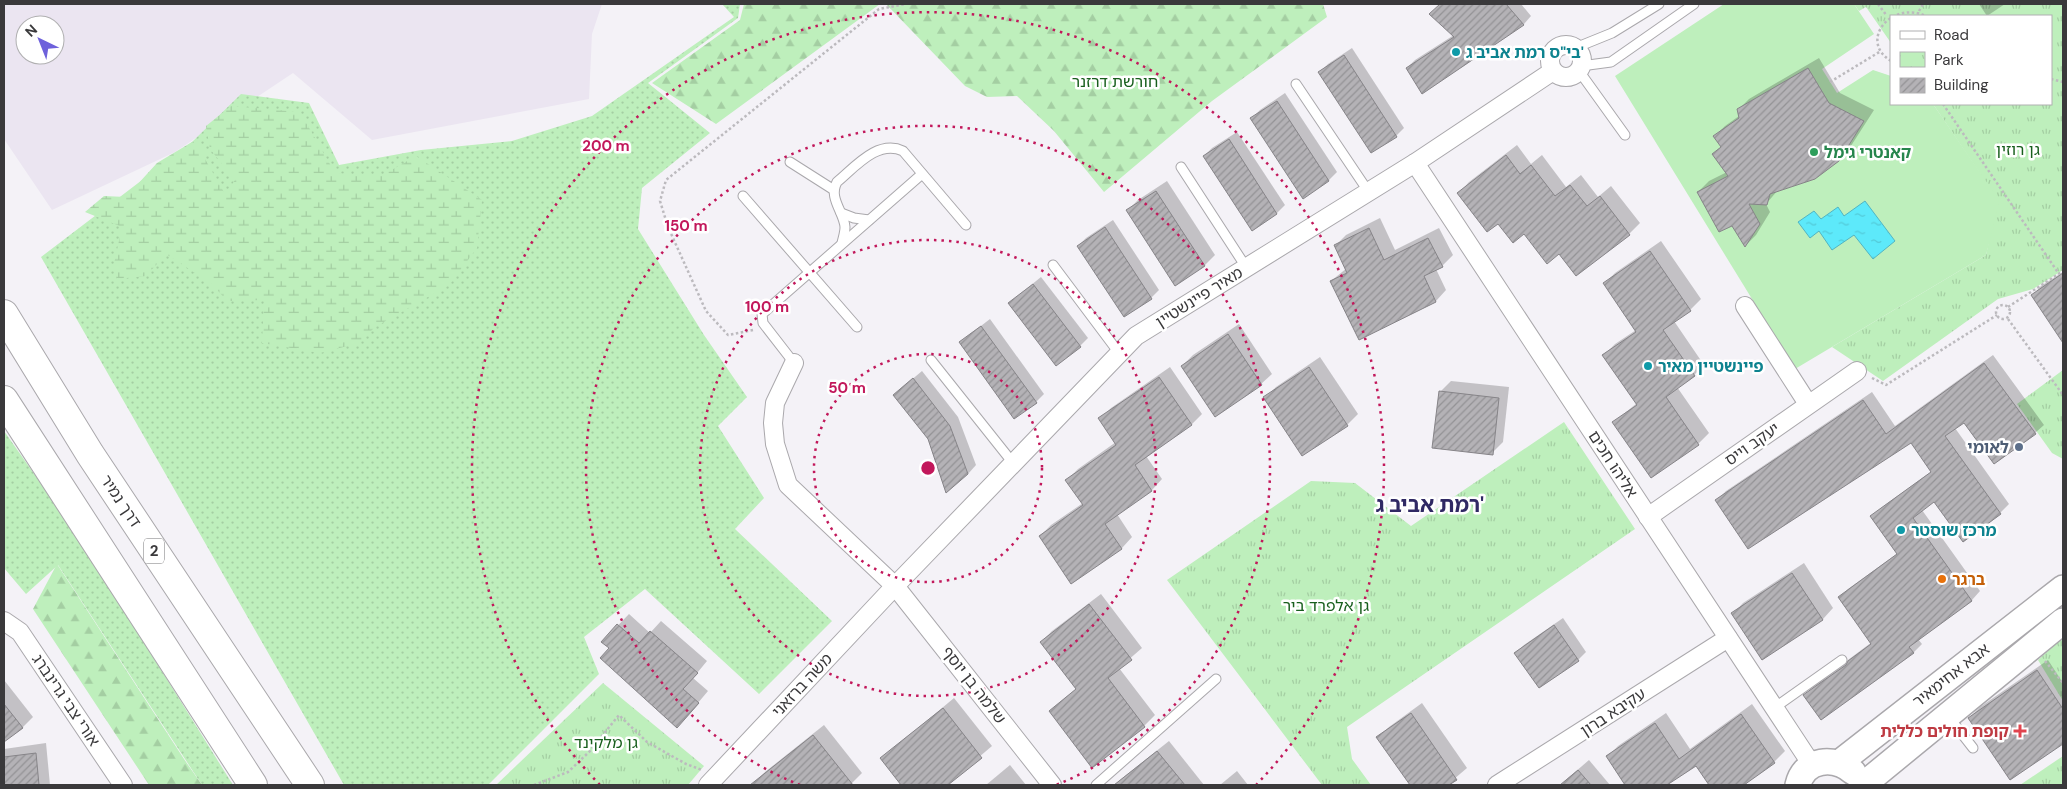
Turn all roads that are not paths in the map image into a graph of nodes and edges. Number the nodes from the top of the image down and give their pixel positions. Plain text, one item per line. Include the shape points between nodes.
1 (1659, 4) edge
2 (1694, 4) edge
3 (1575, 48) junction
4 (1580, 68) junction
5 (1554, 71) junction
6 (1296, 84) dead end
7 (1625, 135) dead end
8 (790, 162) dead end
9 (1415, 163) junction
10 (1180, 167) dead end
11 (922, 174) junction
12 (834, 190) junction
13 (1368, 191) junction
14 (743, 196) dead end
15 (841, 213) junction
16 (869, 220) junction
17 (966, 225) dead end
18 (842, 243) junction
19 (1053, 264) dead end
20 (1246, 267) junction
21 (809, 271) junction
22 (1745, 306) dead end
23 (4, 314) edge
24 (856, 327) dead end
25 (1119, 353) junction
26 (931, 360) dead end
27 (794, 362) joint
28 (1857, 371) road end
29 (4, 400) edge
30 (1808, 404) junction
31 (1013, 463) junction
32 (1648, 517) junction
33 (895, 586) junction
34 (2063, 588) edge
35 (4, 621) edge
36 (2063, 621) edge
37 (1728, 638) junction
38 (1842, 660) dead end
39 (1216, 679) dead end
40 (1774, 708) junction
41 (1948, 716) junction
42 (1973, 748) dead end
43 (1839, 763) junction
44 (1805, 775) edge
45 (713, 780) edge
46 (124, 785) edge
47 (253, 785) edge
48 (310, 785) edge
49 (1052, 785) edge
50 (1096, 785) edge
51 (1497, 785) edge
52 (1859, 785) edge
53 (1863, 785) edge

1 - 3 lane via 1612,33
2 - 4 lane via 1611,62
3 - 4 street via 1581,56
3 - 5 street via 1561,46 1553,52 1550,62
4 - 5 street via 1566,77
4 - 7 lane
5 - 9 street, מאיר פיינשטיין
6 - 13 lane
8 - 12 lane
9 - 13 street, מאיר פיינשטיין
9 - 32 street, אליהו חכים
10 - 20 lane
11 - 12 lane via 903,151 883,148 837,182
11 - 16 lane
11 - 17 lane
12 - 15 lane
13 - 20 street, מאיר פיינשטיין
14 - 21 lane
15 - 16 lane
15 - 18 lane via 845,226
16 - 18 lane
18 - 21 lane
19 - 25 lane
20 - 25 street, מאיר פיינשטיין via 1136,336
21 - 24 lane
21 - 27 lane via 765,310 762,318
22 - 30 street
23 - 48 highway, דרך נמיר / 2 via 90,454
25 - 31 street, מאיר פיינשטיין
26 - 31 lane
27 - 33 street, שלמה בן יוסף via 775,404 773,423 775,444 788,485
28 - 30 street, יעקב וייס
29 - 47 highway
30 - 32 street, יעקב וייס
31 - 33 street, מאיר פיינשטיין
32 - 37 street, אליהו חכים
33 - 45 street, משה ברזאני
33 - 49 street, שלמה בן יוסף
34 - 43 street, אבא אחימאיר
35 - 46 street, אורי צבי גרינברג via 20,632
36 - 41 street, אבא אחימאיר
37 - 40 street, אליהו חכים
37 - 51 street, עקיבא ברון
38 - 40 lane
39 - 50 lane
40 - 44 street, אליהו חכים
41 - 42 lane
41 - 53 street, אבא אחימאיר
43 - 44 street via 1828,761
43 - 52 street via 1853,772

